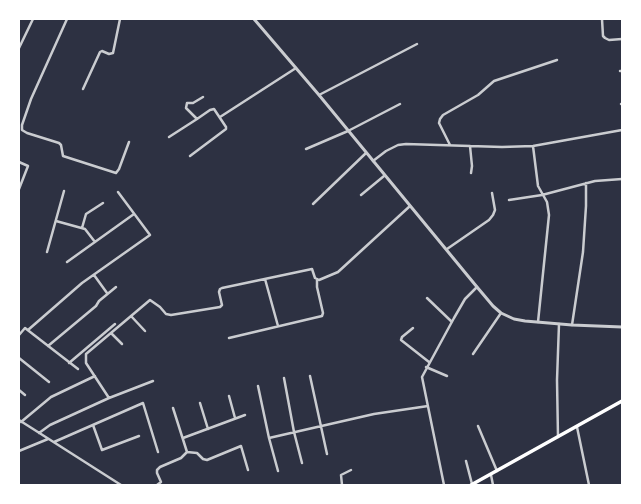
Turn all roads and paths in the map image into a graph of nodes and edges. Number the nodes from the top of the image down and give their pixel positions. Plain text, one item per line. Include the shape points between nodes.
1 (33, 19) edge
2 (67, 19) edge
3 (120, 19) edge
4 (254, 19) edge
5 (602, 19) edge
6 (622, 39) edge
7 (417, 44) dead end
8 (19, 48) edge
9 (557, 60) dead end
10 (296, 68) junction
11 (83, 89) dead end
12 (319, 95) junction
13 (203, 96) dead end
14 (400, 104) dead end
15 (220, 117) junction
16 (197, 119) junction
17 (622, 130) edge
18 (348, 131) junction
19 (169, 137) dead end
20 (129, 142) dead end
21 (450, 145) junction
22 (470, 146) junction
23 (533, 146) junction
24 (306, 149) dead end
25 (366, 153) junction
26 (190, 156) dead end
27 (19, 162) edge
28 (373, 162) junction
29 (471, 173) dead end
30 (384, 176) junction
31 (622, 179) edge
32 (586, 183) junction
33 (19, 189) edge
34 (64, 191) dead end
35 (118, 192) dead end
36 (492, 193) dead end
37 (361, 195) dead end
38 (542, 195) junction
39 (509, 200) dead end
40 (103, 203) dead end
41 (313, 204) dead end
42 (410, 206) junction
43 (134, 214) junction
44 (56, 221) junction
45 (82, 228) junction
46 (95, 242) junction
47 (447, 249) junction
48 (47, 252) dead end
49 (67, 262) dead end
50 (94, 275) junction
51 (265, 279) junction
52 (317, 279) junction
53 (116, 287) dead end
54 (476, 287) junction
55 (107, 294) junction
56 (427, 298) dead end
57 (501, 313) junction
58 (131, 316) junction
59 (452, 322) junction
60 (538, 322) junction
61 (115, 324) dead end
62 (559, 324) junction
63 (572, 325) junction
64 (278, 326) junction
65 (622, 327) edge
66 (413, 328) dead end
67 (28, 330) junction
68 (145, 331) dead end
69 (111, 332) junction
70 (19, 335) edge
71 (229, 338) dead end
72 (122, 344) dead end
73 (48, 346) junction
74 (472, 354) dead end
75 (19, 358) edge
76 (430, 362) junction
77 (69, 363) junction
78 (426, 367) junction
79 (78, 369) dead end
80 (95, 376) junction
81 (310, 376) dead end
82 (447, 376) dead end
83 (284, 378) dead end
84 (153, 381) dead end
85 (49, 382) dead end
86 (258, 386) dead end
87 (19, 390) edge
88 (25, 395) dead end
89 (229, 396) dead end
90 (109, 398) junction
91 (622, 402) edge
92 (200, 403) dead end
93 (428, 406) junction
94 (173, 408) dead end
95 (246, 415) dead end
96 (236, 418) junction
97 (20, 421) edge
98 (93, 425) junction
99 (320, 426) junction
100 (478, 426) dead end
101 (576, 427) junction
102 (208, 429) junction
103 (294, 432) junction
104 (39, 433) junction
105 (139, 436) dead end
106 (558, 437) junction
107 (183, 438) junction
108 (269, 438) junction
109 (48, 439) junction
110 (54, 442) junction
111 (19, 451) edge
112 (158, 452) dead end
113 (186, 452) junction
114 (327, 454) dead end
115 (466, 461) dead end
116 (302, 463) dead end
117 (248, 470) dead end
118 (352, 470) dead end
119 (278, 471) dead end
120 (497, 471) junction
121 (491, 475) junction
122 (121, 485) edge
123 (157, 485) edge
124 (342, 485) edge
125 (444, 485) edge
126 (471, 485) edge
127 (493, 485) edge
128 (589, 485) edge

1 - 8 street
2 - 20 street via 31,99 22,130 61,145 63,156 116,173
3 - 11 street via 113,52 100,52
4 - 10 street
5 - 6 street via 603,36 609,40
7 - 12 street
9 - 21 street via 494,81 478,95 443,115 439,123
10 - 12 street
10 - 15 street
12 - 18 street
13 - 16 street via 185,105
14 - 18 street
15 - 16 street via 214,109
15 - 26 street via 226,129
16 - 19 street
17 - 23 street
18 - 24 street
18 - 25 street
21 - 22 street
21 - 28 street via 398,145
22 - 23 street
22 - 29 street
23 - 38 street via 537,182
25 - 28 street
25 - 41 street
27 - 33 street via 28,166
28 - 30 street
30 - 37 street
30 - 42 street
31 - 32 street
32 - 38 street
32 - 63 street via 583,252
34 - 44 street
35 - 43 street
36 - 47 street via 495,210 489,220
38 - 39 street
38 - 60 street via 547,202 549,215
40 - 45 street via 86,214
42 - 47 street
42 - 52 street via 338,272
43 - 46 street
43 - 50 street via 150,235
44 - 45 street
44 - 48 street
45 - 46 street
46 - 49 street
47 - 54 street
50 - 55 street
50 - 67 street
51 - 52 street via 312,269
51 - 58 street via 220,290 222,305 217,308 168,315 151,300
51 - 64 street
52 - 64 street via 322,316
53 - 55 street
54 - 57 street
54 - 59 street
55 - 73 street
56 - 59 street
57 - 60 street via 514,319
57 - 74 street
58 - 68 street
58 - 69 street
59 - 76 street
60 - 62 street
61 - 77 street
62 - 63 street
62 - 106 street
63 - 65 street
64 - 71 street
66 - 76 street via 402,336 401,340
67 - 70 street via 25,328
67 - 73 street
69 - 72 street
69 - 80 street via 86,354 86,363
73 - 77 street
75 - 85 street
76 - 78 street
77 - 79 street
78 - 82 street
78 - 93 street via 422,380
80 - 90 street
80 - 97 street via 51,397
81 - 99 street
83 - 103 street
84 - 90 street
86 - 108 street
87 - 88 street
89 - 96 street
90 - 104 street via 50,425
91 - 101 main road
92 - 102 street
93 - 99 street
93 - 125 street
94 - 107 street
95 - 96 street
96 - 102 street
97 - 104 street
98 - 105 street via 102,450
98 - 110 street
98 - 112 street via 143,403
99 - 103 street
99 - 114 street
100 - 120 street
101 - 106 main road
101 - 128 street
102 - 107 street
103 - 108 street
103 - 116 street
104 - 109 street
106 - 120 main road
107 - 113 street
108 - 119 street
109 - 110 street
109 - 111 street
110 - 122 street
113 - 117 street via 197,453 207,460 241,446
113 - 123 street via 181,458 157,470 161,482
115 - 126 street
118 - 124 street via 340,475
120 - 121 main road
121 - 126 main road
121 - 127 street

